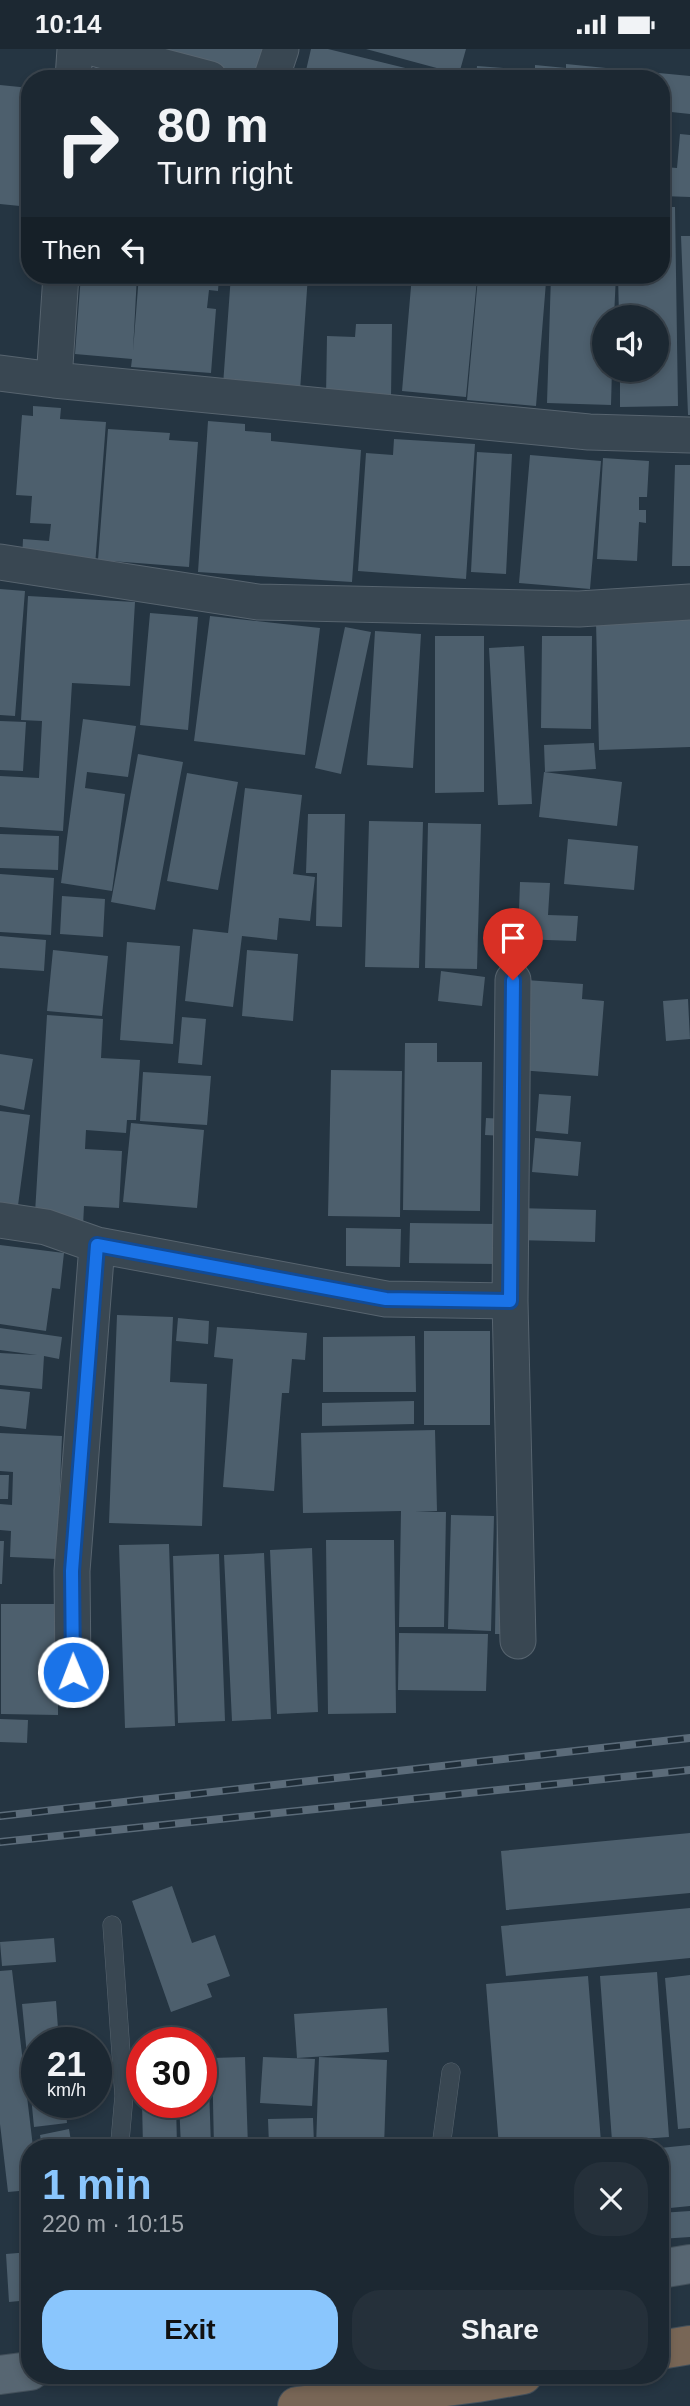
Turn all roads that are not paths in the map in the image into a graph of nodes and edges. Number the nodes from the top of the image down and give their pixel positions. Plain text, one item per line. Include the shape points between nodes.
1 (75, 49) edge
2 (97, 49) edge
3 (281, 49) edge
4 (74, 70) edge
5 (176, 70) edge
6 (274, 70) edge
7 (60, 284) edge
8 (0, 373) edge
9 (54, 380) junction
10 (690, 435) edge
11 (0, 562) edge
12 (690, 602) edge
13 (513, 980) dead end
14 (0, 1220) edge
15 (97, 1245) junction
16 (510, 1301) junction
17 (518, 1641) dead end
18 (73, 1672) dead end
19 (113, 1925) dead end
20 (451, 2072) dead end
21 (120, 2139) edge
22 (442, 2139) edge
23 (690, 2264) edge
24 (669, 2268) edge
25 (690, 2345) edge
26 (669, 2348) edge
27 (21, 2372) edge
28 (0, 2375) edge
29 (469, 2384) edge
30 (296, 2406) edge

1 - 4 street
2 - 5 street
3 - 6 street
7 - 9 street
8 - 9 street
9 - 10 street via 589,432
11 - 12 street via 258,602 579,609
13 - 16 street
14 - 15 street via 46,1227
15 - 16 street via 386,1299
15 - 18 street via 72,1571
16 - 17 street
19 - 21 lane via 124,2096
20 - 22 lane
23 - 24 main road
25 - 26 highway
27 - 28 main road
29 - 30 highway

